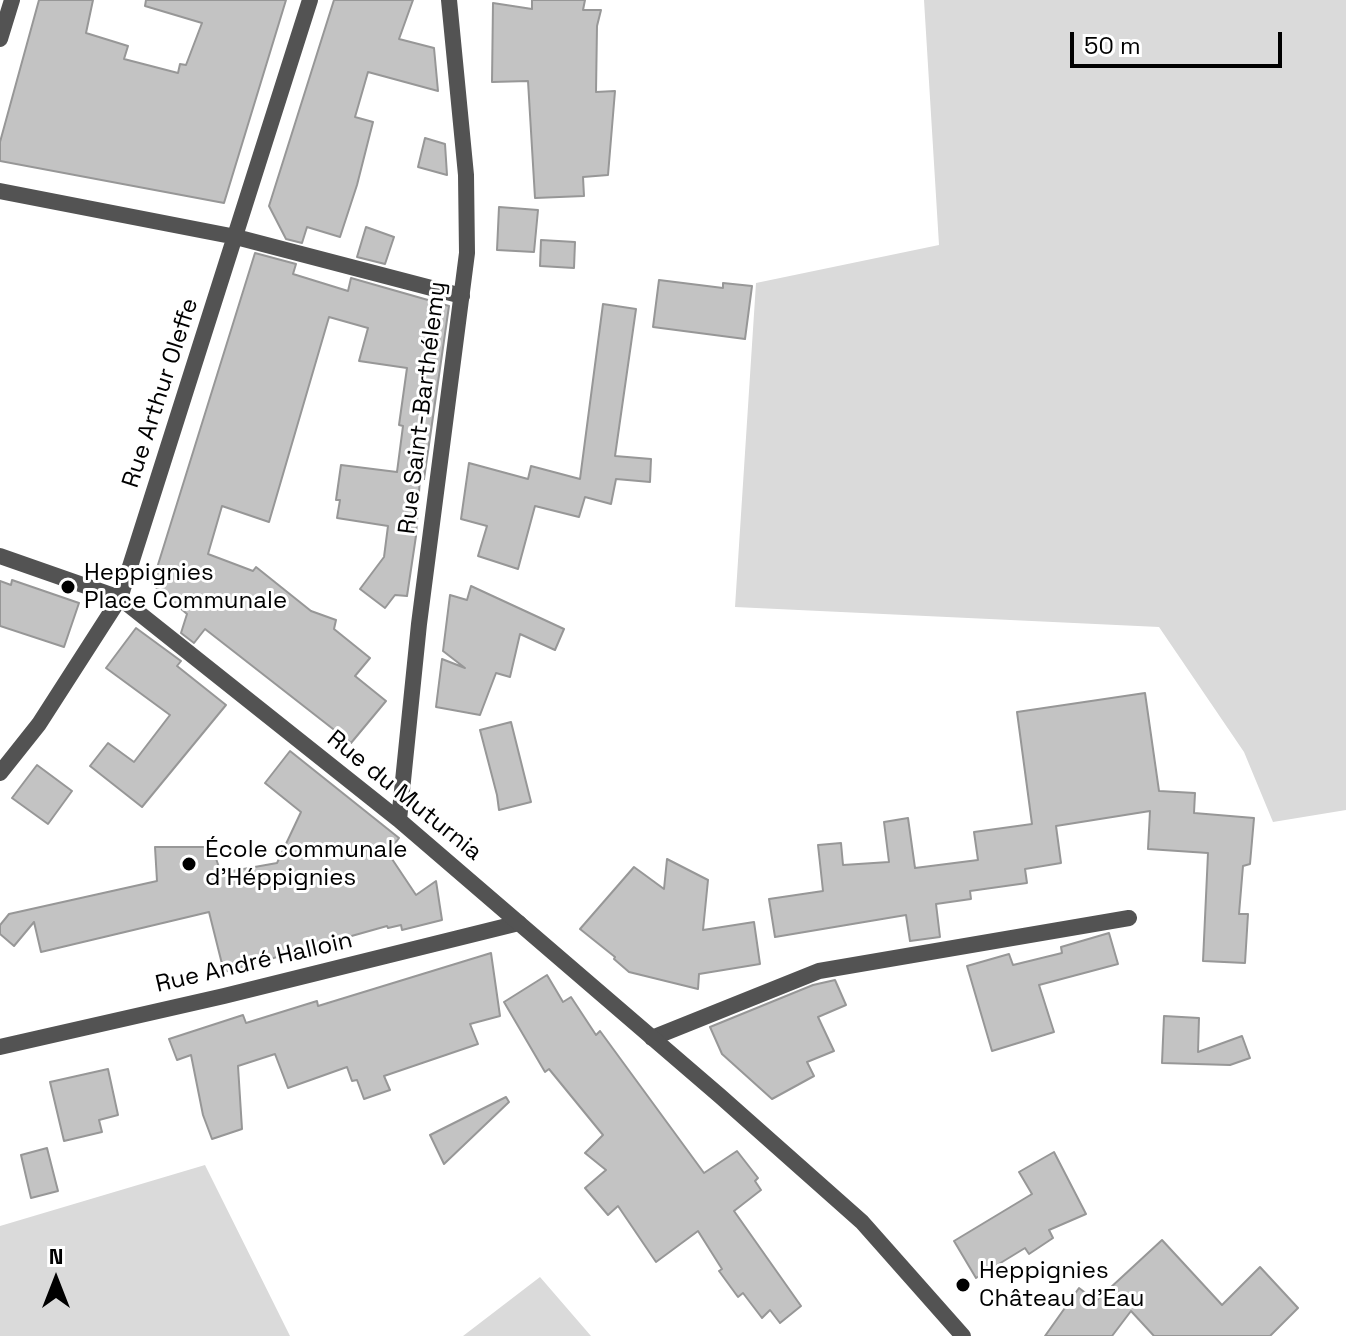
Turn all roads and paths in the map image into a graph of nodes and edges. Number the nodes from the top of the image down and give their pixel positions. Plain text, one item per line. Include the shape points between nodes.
1 (12, 0) edge
2 (310, 0) edge
3 (449, 0) edge
4 (0, 39) edge
5 (0, 191) edge
6 (236, 237) junction
7 (462, 296) junction
8 (0, 556) edge
9 (120, 598) junction
10 (0, 773) edge
11 (399, 820) junction
12 (1129, 918) dead end
13 (519, 923) junction
14 (652, 1038) junction
15 (0, 1047) edge
16 (963, 1336) edge

1 - 4 street
2 - 6 street, Rue Arthur Oleffe
3 - 7 street, Rue Saint-Barthélemy via 466,175
5 - 6 street
6 - 7 street
6 - 9 street, Rue Arthur Oleffe
7 - 11 street, Rue Saint-Barthélemy
8 - 9 street, Rue du Muturnia
9 - 10 street, Rue Arthur Oleffe via 39,724
9 - 11 street, Rue du Muturnia
11 - 13 street, Rue du Muturnia
12 - 14 street via 819,971
13 - 14 street, Rue du Muturnia
13 - 15 street, Rue André Halloin
14 - 16 street, Rue du Muturnia via 862,1222

